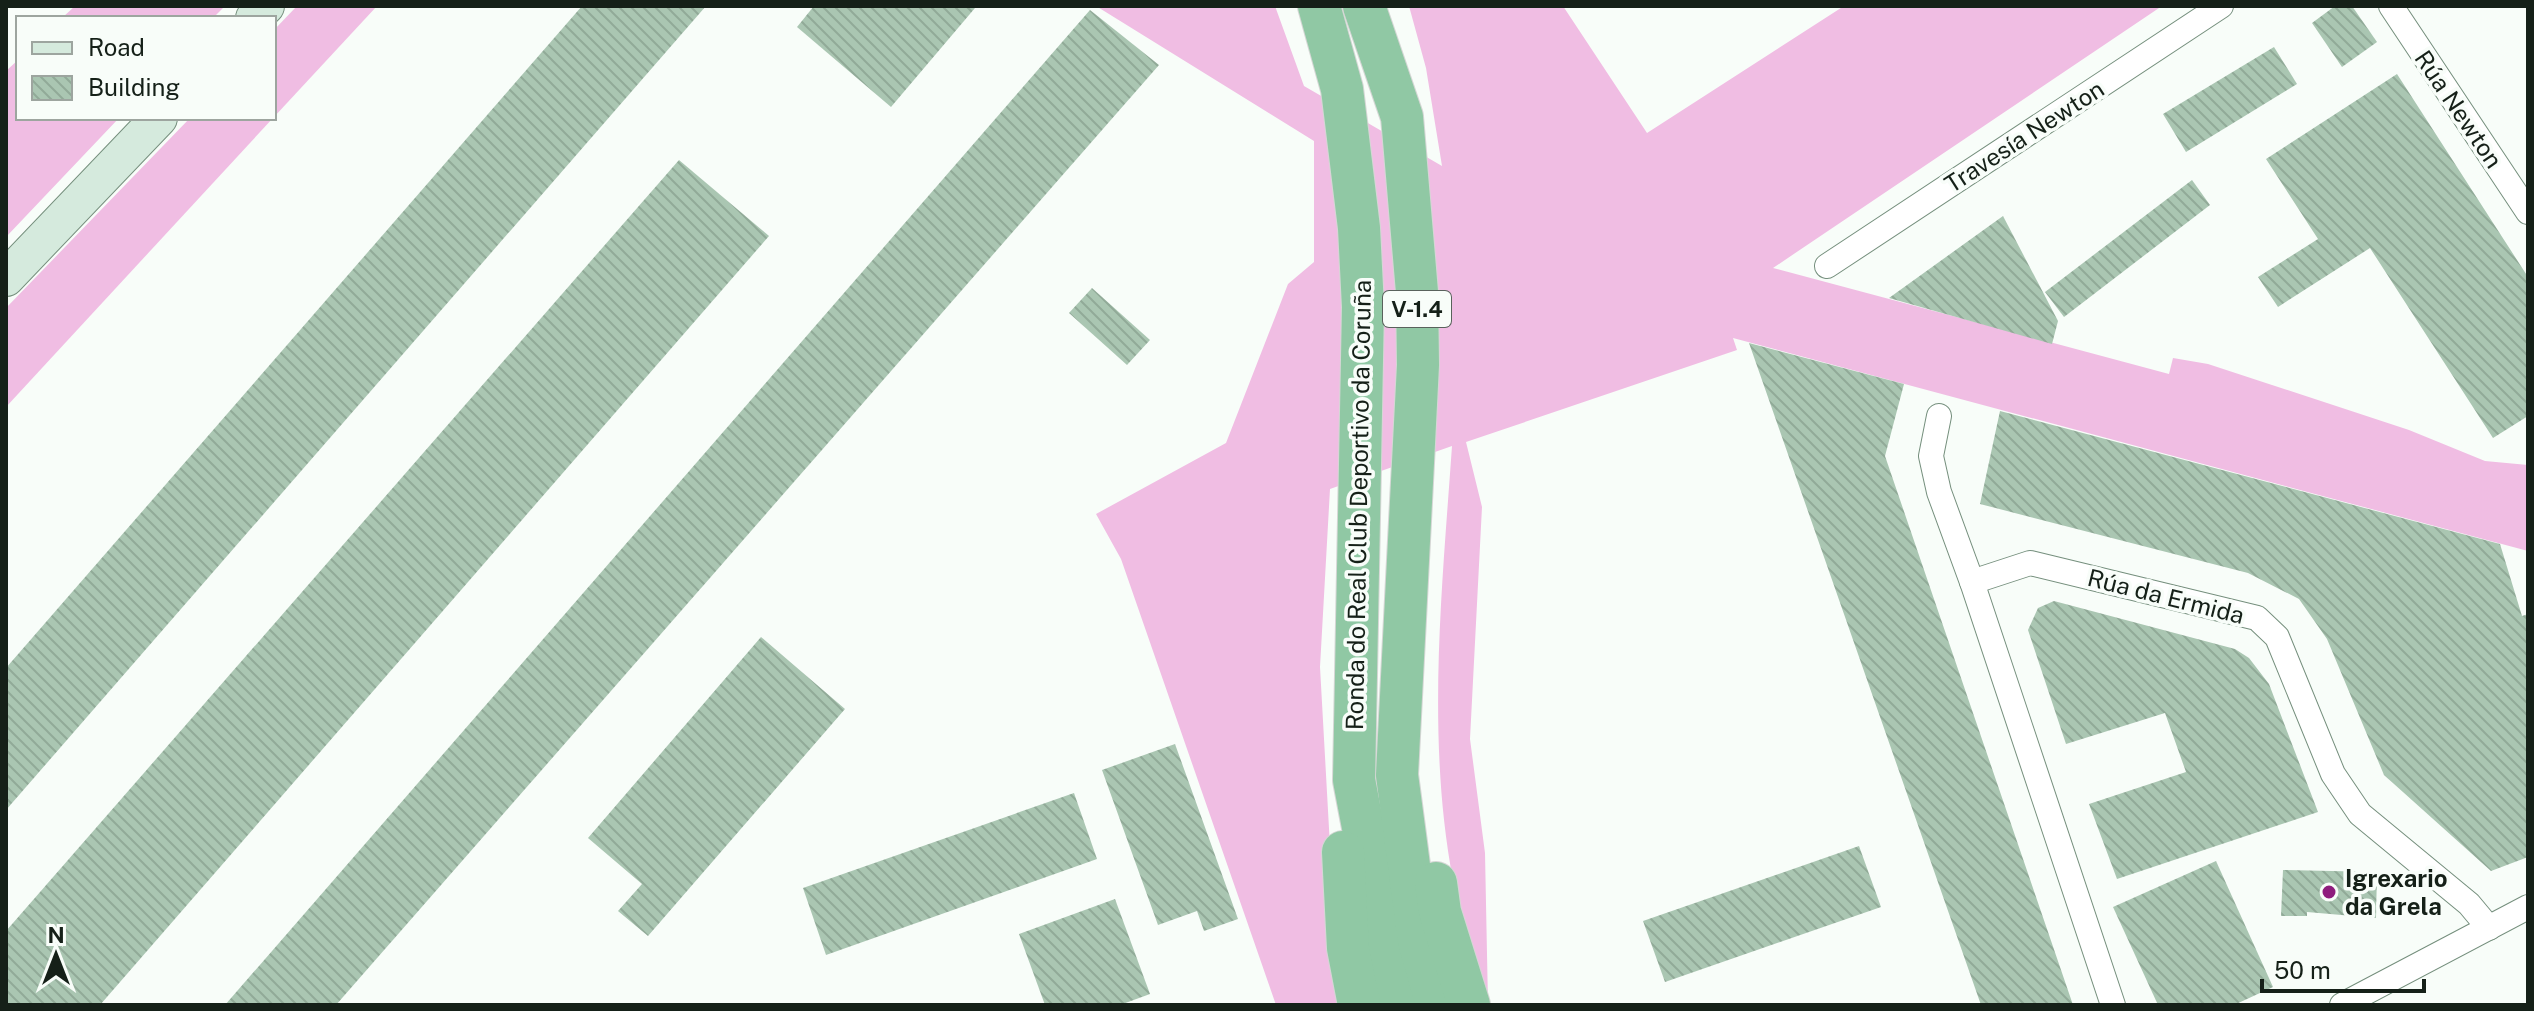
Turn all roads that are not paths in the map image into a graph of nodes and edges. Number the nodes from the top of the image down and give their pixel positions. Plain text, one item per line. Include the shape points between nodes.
1 (1295, 6) edge
2 (1319, 6) edge
3 (1364, 6) edge
4 (1393, 6) edge
5 (2221, 6) edge
6 (2391, 6) edge
7 (1402, 117) junction
8 (157, 120) edge
9 (1355, 194) junction
10 (2528, 212) edge
11 (1827, 266) dead end
12 (6, 278) edge
13 (1939, 416) dead end
14 (1972, 582) junction
15 (1401, 664) junction
16 (1354, 780) junction
17 (2528, 907) edge
18 (2489, 928) junction
19 (1359, 1005) edge
20 (1397, 1005) edge
21 (1437, 1005) edge
22 (1469, 1005) edge
23 (2113, 1005) edge
24 (2342, 1005) edge

1 - 9 highway via 1320,71
2 - 9 highway, Ronda do Real Club Deportivo da Coruña / V-1.4 via 1342,89
3 - 7 highway, Ronda do Real Club Deportivo da Coruña / V-1.4
4 - 7 highway
5 - 11 street, Travesía Newton
6 - 10 street, Rúa Newton
7 - 15 highway, Ronda do Real Club Deportivo da Coruña / V-1.4 via 1418,365
8 - 12 main road
9 - 16 highway, Ronda do Real Club Deportivo da Coruña / V-1.4 via 1363,307
13 - 14 street via 1931,456
14 - 18 street, Rúa da Ermida via 2030,563 2257,618 2277,637 2333,774 2360,814 2469,904
14 - 23 street
15 - 21 highway, Ronda do Real Club Deportivo da Coruña / V-1.4 via 1397,775 1419,941
15 - 22 highway via 1440,912
16 - 19 highway via 1342,827 1348,948
16 - 20 highway, Ronda do Real Club Deportivo da Coruña / V-1.4
17 - 18 street
18 - 24 street

